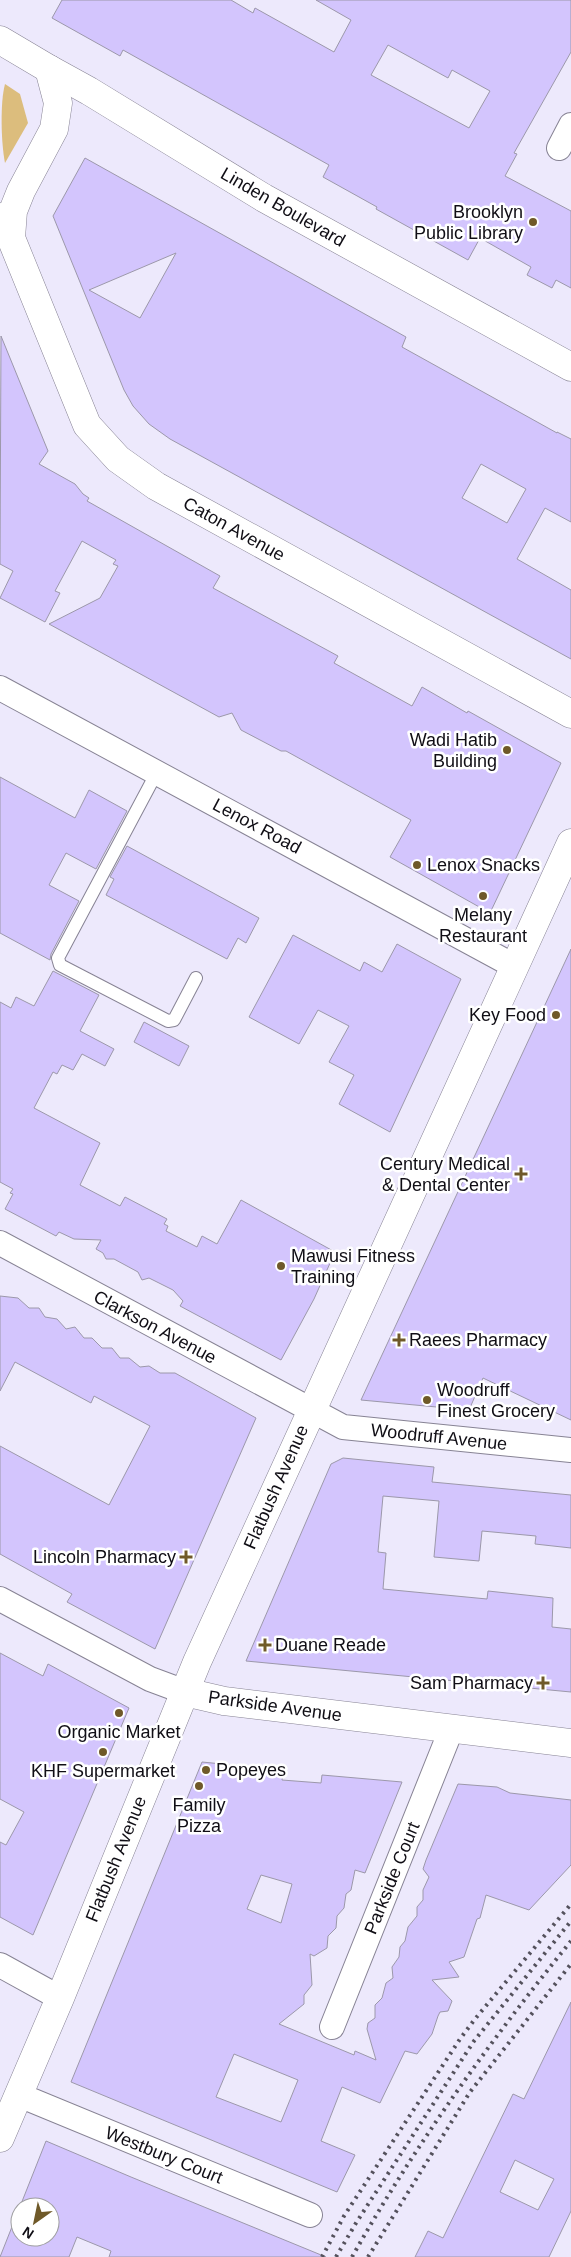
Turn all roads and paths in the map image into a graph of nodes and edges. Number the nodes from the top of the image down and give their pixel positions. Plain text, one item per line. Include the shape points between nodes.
1 (0, 40) edge
2 (49, 69) junction
3 (571, 125) edge
4 (559, 148) dead end
5 (4, 228) edge
6 (571, 367) edge
7 (0, 688) edge
8 (571, 714) edge
9 (157, 772) junction
10 (571, 843) edge
11 (514, 966) junction
12 (196, 978) dead end
13 (0, 1243) edge
14 (310, 1411) junction
15 (571, 1450) edge
16 (0, 1598) edge
17 (185, 1692) junction
18 (451, 1730) junction
19 (571, 1743) edge
20 (0, 1965) edge
21 (60, 1998) junction
22 (332, 2027) dead end
23 (19, 2094) junction
24 (0, 2138) edge
25 (310, 2215) dead end

1 - 2 main road, Linden Boulevard
2 - 5 main road, Caton Avenue via 58,103 54,129
2 - 6 main road, Linden Boulevard via 264,198
3 - 4 street
5 - 8 main road, Caton Avenue via 87,425 118,459 156,486
7 - 9 street, Lenox Road
9 - 11 street, Lenox Road
9 - 12 lane via 58,958 60,965 168,1021 174,1020
10 - 11 main road, Flatbush Avenue
11 - 14 main road, Flatbush Avenue
13 - 14 street, Clarkson Avenue
14 - 15 street, Woodruff Avenue via 343,1427
14 - 17 main road, Flatbush Avenue
16 - 17 street, Parkside Avenue via 150,1679
17 - 18 main road, Parkside Avenue via 224,1702
17 - 21 main road, Flatbush Avenue
18 - 19 main road, Parkside Avenue
18 - 22 street, Parkside Court
20 - 21 street
21 - 23 main road, Flatbush Avenue
23 - 24 main road, Flatbush Avenue
23 - 25 street, Westbury Court

